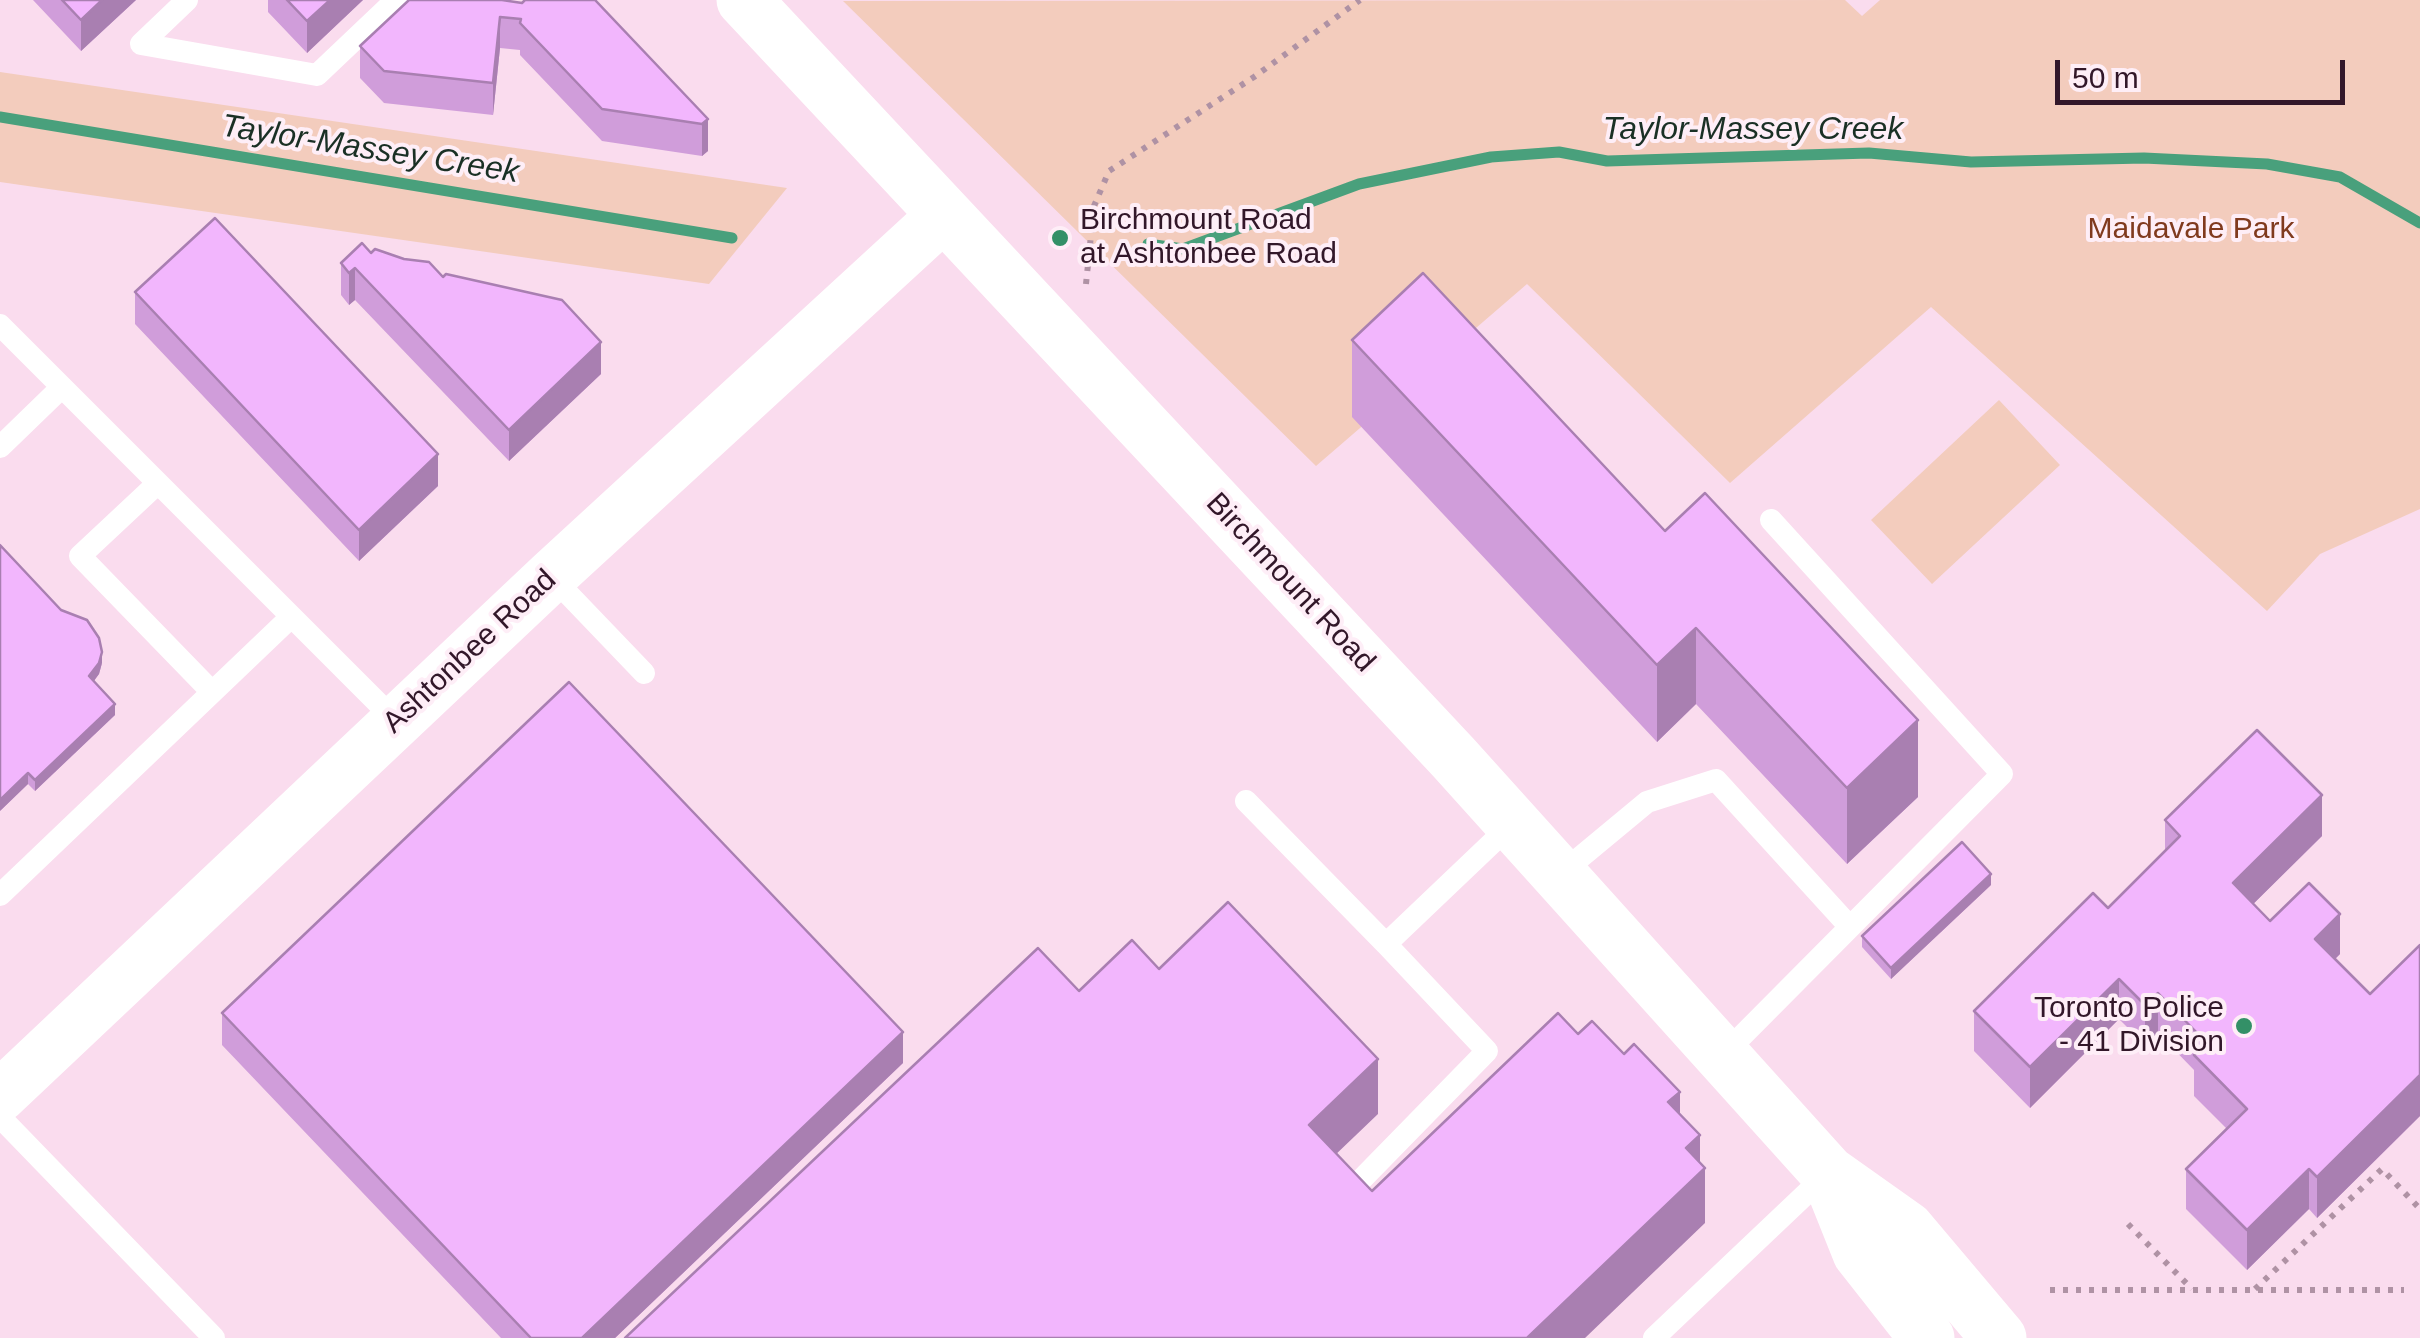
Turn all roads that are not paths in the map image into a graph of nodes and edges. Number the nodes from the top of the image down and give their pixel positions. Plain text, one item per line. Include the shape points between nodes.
1 (188, 0) edge
2 (396, 0) edge
3 (744, 0) edge
4 (945, 214) junction
5 (0, 326) edge
6 (62, 387) junction
7 (0, 447) edge
8 (158, 484) junction
9 (1771, 520) dead end
10 (551, 576) junction
11 (292, 617) junction
12 (644, 673) dead end
13 (212, 692) junction
14 (397, 722) junction
15 (1246, 801) dead end
16 (1513, 823) junction
17 (1559, 875) junction
18 (0, 895) edge
19 (1850, 927) junction
20 (1386, 944) junction
21 (1722, 1056) junction
22 (9, 1086) edge
23 (1828, 1173) junction
24 (1356, 1185) edge
25 (214, 1338) edge
26 (1654, 1338) edge
27 (1926, 1338) edge
28 (2000, 1338) edge

1 - 2 lane via 141,44 317,74
3 - 4 main road, Birchmount Road
4 - 10 street, Ashtonbee Road
4 - 16 main road, Birchmount Road
5 - 6 lane
6 - 7 lane
6 - 8 lane
8 - 11 lane
8 - 13 lane via 80,556
9 - 19 lane via 2002,774
10 - 12 lane
10 - 14 street, Ashtonbee Road
11 - 13 lane
11 - 14 lane
13 - 18 lane
14 - 22 street, Ashtonbee Road
15 - 20 lane
16 - 17 main road, Birchmount Road
16 - 20 lane
17 - 19 lane via 1646,802 1716,780
17 - 21 main road, Birchmount Road
19 - 21 lane
20 - 24 lane via 1488,1052
21 - 23 main road, Birchmount Road
22 - 25 lane
23 - 26 lane
23 - 27 main road, Birchmount Road via 1860,1253
23 - 28 main road, Birchmount Road via 1908,1229

